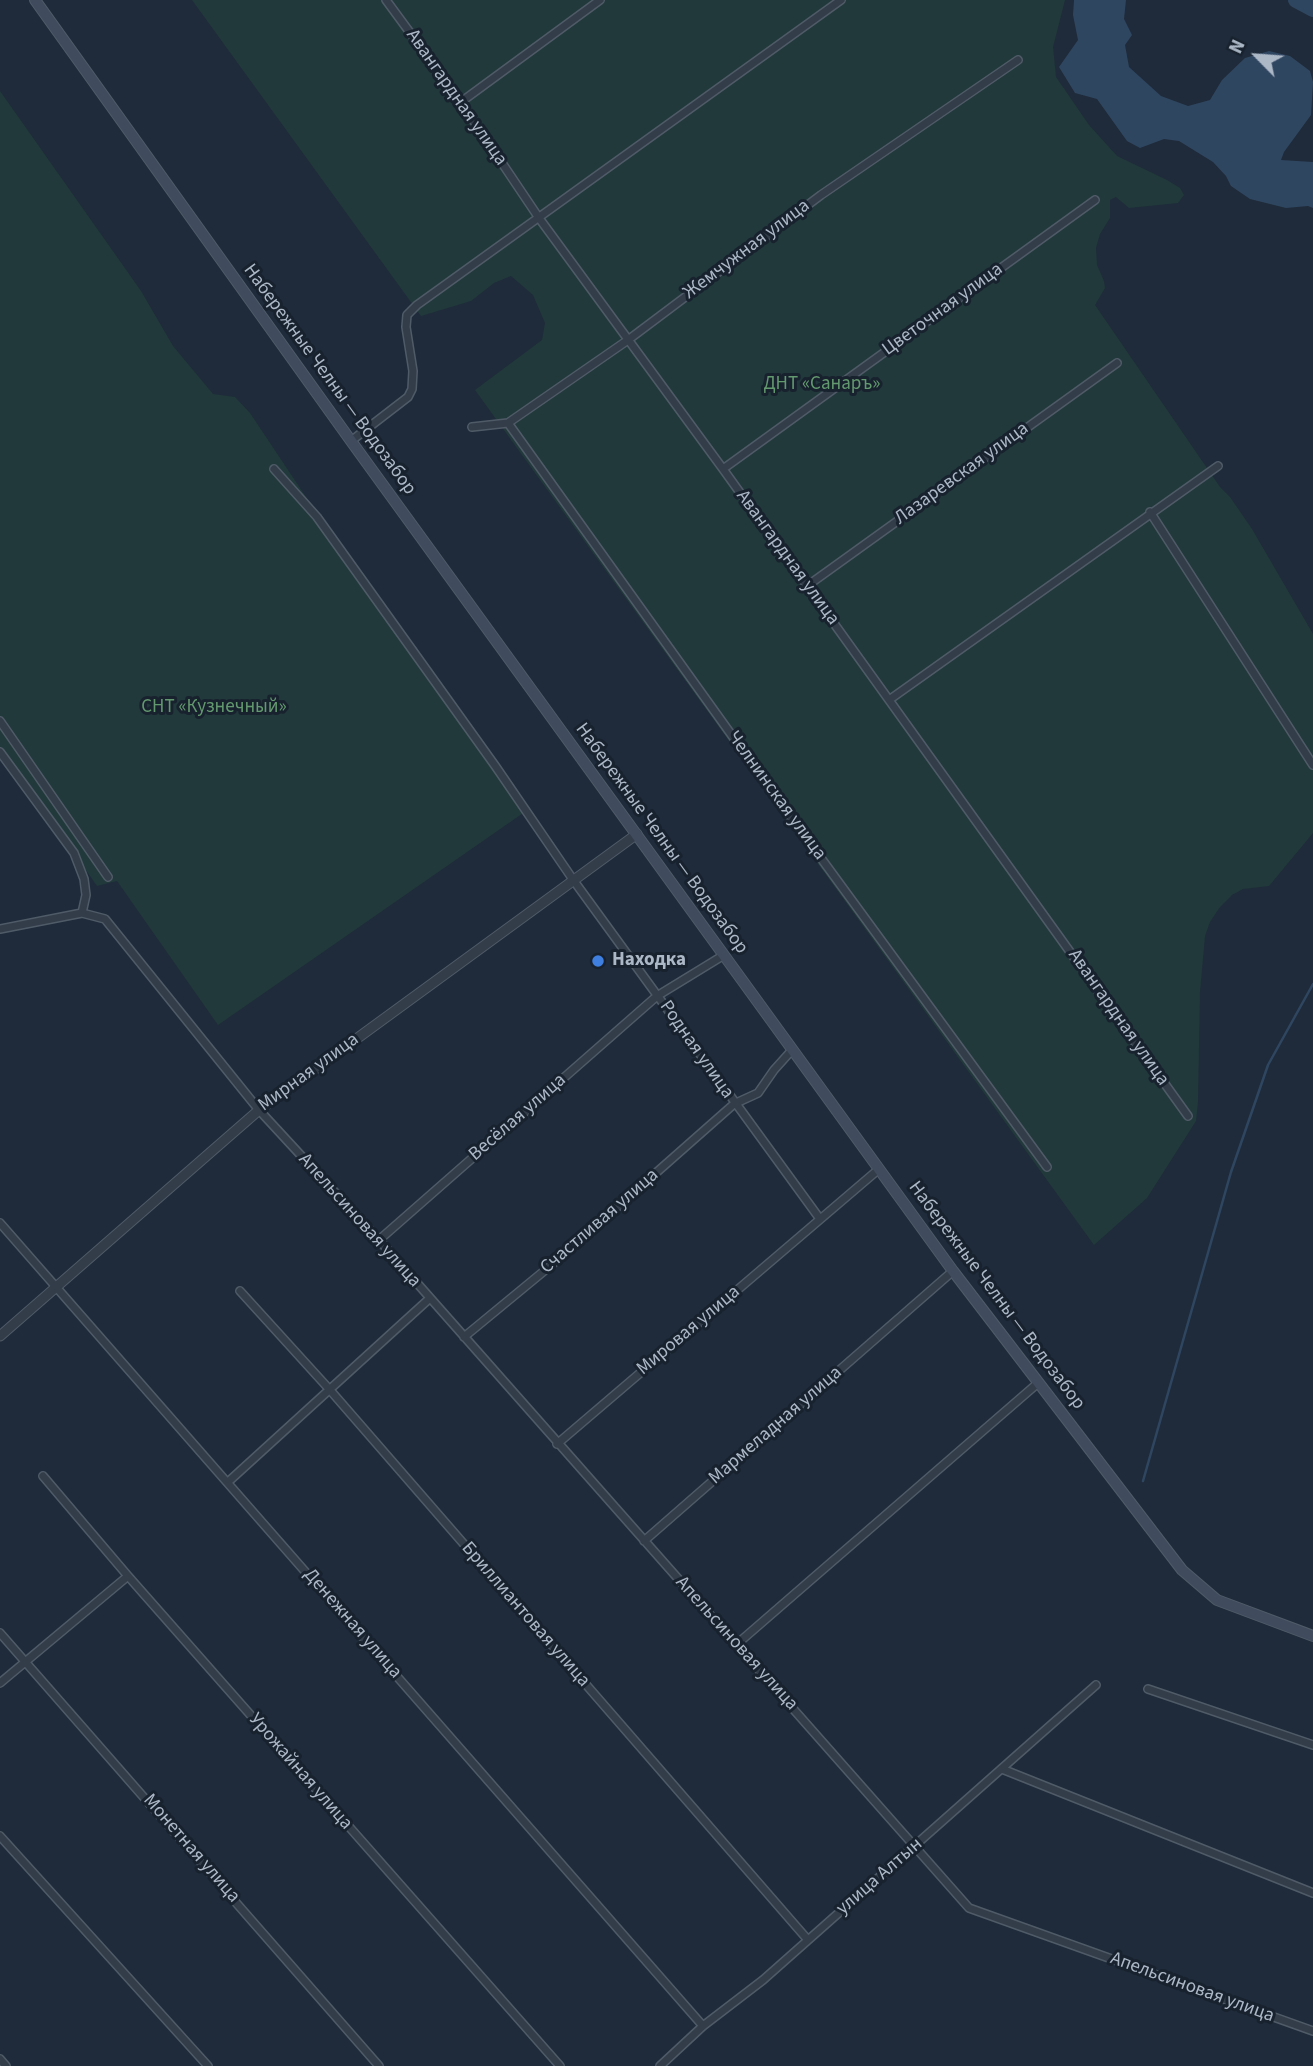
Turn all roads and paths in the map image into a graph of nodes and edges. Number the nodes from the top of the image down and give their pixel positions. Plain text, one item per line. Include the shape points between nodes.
1 (35, 0) edge
2 (386, 0) edge
3 (600, 0) edge
4 (841, 0) edge
5 (1018, 60) dead end
6 (461, 102) junction
7 (1095, 200) dead end
8 (539, 218) junction
9 (628, 340) junction
10 (1117, 363) dead end
11 (508, 423) junction
12 (472, 427) dead end
13 (351, 441) junction
14 (1218, 466) dead end
15 (274, 469) dead end
16 (723, 469) junction
17 (1150, 512) junction
18 (807, 586) junction
19 (889, 700) junction
20 (0, 721) edge
21 (0, 752) edge
22 (1313, 765) edge
23 (637, 834) junction
24 (108, 877) dead end
25 (574, 881) junction
26 (82, 913) junction
27 (0, 929) edge
28 (724, 955) junction
29 (657, 996) junction
30 (792, 1050) junction
31 (734, 1104) junction
32 (259, 1110) junction
33 (1188, 1116) dead end
34 (1047, 1167) dead end
35 (879, 1169) junction
36 (820, 1219) junction
37 (0, 1223) edge
38 (379, 1240) junction
39 (953, 1270) junction
40 (57, 1288) junction
41 (240, 1291) dead end
42 (429, 1299) junction
43 (0, 1336) edge
44 (464, 1338) junction
45 (1038, 1383) junction
46 (330, 1390) junction
47 (557, 1444) junction
48 (43, 1476) dead end
49 (228, 1482) junction
50 (644, 1541) junction
51 (128, 1576) junction
52 (0, 1633) edge
53 (1313, 1636) edge
54 (737, 1644) junction
55 (25, 1661) junction
56 (0, 1683) edge
57 (1096, 1685) dead end
58 (1148, 1689) dead end
59 (1313, 1745) edge
60 (1002, 1769) junction
61 (0, 1836) edge
62 (915, 1846) junction
63 (1313, 1893) edge
64 (808, 1940) junction
65 (703, 2026) junction
66 (1313, 2031) edge
67 (0, 2059) edge
68 (6, 2066) edge
69 (208, 2066) edge
70 (379, 2066) edge
71 (560, 2066) edge
72 (660, 2066) edge

1 - 13 main road, Набережные Челны — Водозабор
2 - 6 street, Авангардная улица
3 - 6 street
4 - 8 street
5 - 9 street, Жемчужная улица via 821,195
6 - 8 street, Авангардная улица
7 - 16 street, Цветочная улица
8 - 9 street, Авангардная улица
8 - 13 street via 407,315 412,389
9 - 11 street, Жемчужная улица
9 - 16 street, Авангардная улица
10 - 18 street, Лазаревская улица
11 - 12 street, Жемчужная улица
11 - 34 street, Челнинская улица
13 - 23 main road, Набережные Челны — Водозабор
14 - 17 street
15 - 25 street, Родная улица via 317,517
16 - 18 street, Авангардная улица
17 - 19 street
17 - 22 street
18 - 19 street, Авангардная улица
19 - 33 street, Авангардная улица
20 - 24 street
21 - 26 street via 74,853 84,879
23 - 25 street, Мирная улица
23 - 28 main road, Набережные Челны — Водозабор
25 - 29 street, Родная улица
25 - 32 street, Мирная улица
26 - 27 street
26 - 32 street, Апельсиновая улица via 105,919
28 - 29 street, Весёлая улица
28 - 30 main road, Набережные Челны — Водозабор
29 - 31 street, Родная улица
29 - 38 street, Весёлая улица
30 - 31 street, Счастливая улица via 758,1093
30 - 35 main road, Набережные Челны — Водозабор
31 - 36 street, Родная улица
31 - 44 street, Счастливая улица
32 - 38 street, Апельсиновая улица
32 - 40 street, Мирная улица
35 - 36 street, Мировая улица
35 - 39 main road, Набережные Челны — Водозабор
36 - 47 street, Мировая улица
37 - 40 street, Денежная улица
38 - 42 street, Апельсиновая улица
39 - 45 main road, Набережные Челны — Водозабор
39 - 50 street, Мармеладная улица
40 - 43 street, Мирная улица
40 - 49 street, Денежная улица
41 - 46 street, Бриллиантовая улица
42 - 44 street, Апельсиновая улица
42 - 46 street
44 - 47 street, Апельсиновая улица
45 - 53 main road, Набережные Челны — Водозабор via 1182,1570 1217,1600
45 - 54 street
46 - 49 street
46 - 64 street, Бриллиантовая улица
47 - 50 street, Апельсиновая улица
48 - 51 street, Урожайная улица
49 - 65 street, Денежная улица
50 - 54 street, Апельсиновая улица
51 - 55 street
51 - 71 street, Урожайная улица
52 - 55 street, Монетная улица
54 - 62 street, Апельсиновая улица
55 - 56 street
55 - 70 street, Монетная улица
57 - 60 street, улица Алтын
58 - 59 street
60 - 62 street, улица Алтын
60 - 63 street
61 - 69 street
62 - 64 street, улица Алтын
62 - 66 street, Апельсиновая улица via 969,1908
64 - 65 street, улица Алтын
65 - 72 street, улица Алтын
67 - 68 street

